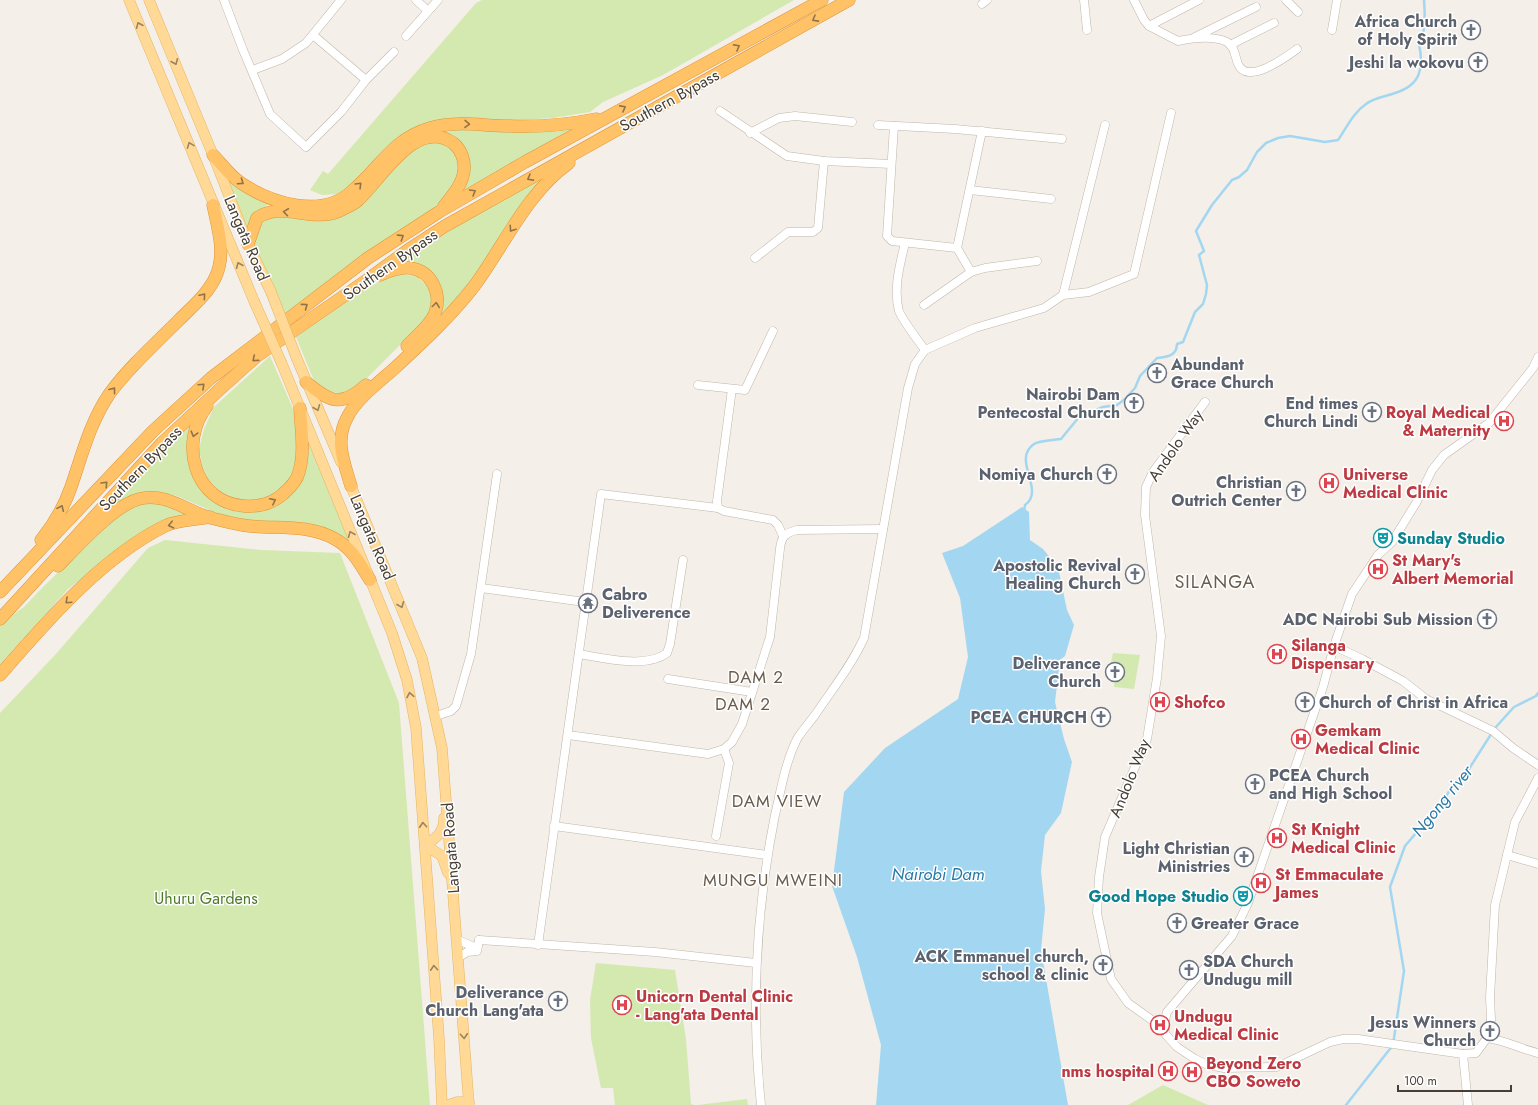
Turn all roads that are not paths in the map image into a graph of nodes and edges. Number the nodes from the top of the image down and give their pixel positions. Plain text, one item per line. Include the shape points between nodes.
1 (129, 0) edge
2 (149, 0) edge
3 (225, 0) edge
4 (341, 0) edge
5 (416, 0) edge
6 (438, 0) edge
7 (822, 0) edge
8 (849, 0) edge
9 (1084, 0) edge
10 (1134, 0) edge
11 (1199, 0) edge
12 (1286, 0) edge
13 (1337, 0) edge
14 (1256, 7) dead end
15 (428, 11) junction
16 (1298, 12) dead end
17 (1274, 23) dead end
18 (1149, 26) junction
19 (1087, 30) dead end
20 (1332, 30) dead end
21 (313, 36) junction
22 (406, 36) dead end
23 (1194, 38) junction
24 (1230, 45) junction
25 (1298, 50) dead end
26 (394, 52) dead end
27 (253, 70) junction
28 (366, 80) junction
29 (720, 111) dead end
30 (1171, 113) dead end
31 (609, 116) junction
32 (852, 122) dead end
33 (878, 125) dead end
34 (1105, 125) dead end
35 (894, 126) junction
36 (620, 127) junction
37 (982, 132) junction
38 (750, 133) junction
39 (1062, 139) dead end
40 (213, 155) junction
41 (824, 161) junction
42 (891, 164) junction
43 (970, 190) junction
44 (1051, 199) dead end
45 (213, 205) junction
46 (439, 212) junction
47 (905, 243) junction
48 (248, 244) junction
49 (957, 248) junction
50 (755, 258) dead end
51 (1037, 261) dead end
52 (971, 272) junction
53 (367, 280) junction
54 (1063, 295) junction
55 (924, 305) dead end
56 (773, 331) dead end
57 (925, 350) junction
58 (1538, 357) edge
59 (306, 382) junction
60 (698, 385) dead end
61 (220, 389) junction
62 (732, 389) junction
63 (1205, 402) dead end
64 (300, 408) junction
65 (497, 474) dead end
66 (351, 486) junction
67 (247, 506) junction
68 (718, 508) junction
69 (210, 517) junction
70 (222, 520) junction
71 (883, 529) junction
72 (783, 536) junction
73 (683, 560) dead end
74 (370, 580) junction
75 (481, 588) junction
76 (3, 589) edge
77 (585, 602) junction
78 (0, 619) edge
79 (1334, 646) junction
80 (579, 654) junction
81 (0, 675) edge
82 (668, 679) dead end
83 (752, 692) junction
84 (436, 716) junction
85 (568, 735) junction
86 (442, 748) junction
87 (724, 749) junction
88 (1538, 765) edge
89 (1538, 778) edge
90 (554, 826) junction
91 (716, 836) dead end
92 (425, 845) junction
93 (767, 855) junction
94 (1507, 855) junction
95 (1538, 864) edge
96 (454, 911) junction
97 (456, 939) junction
98 (479, 940) junction
99 (538, 945) junction
100 (458, 958) junction
101 (756, 963) junction
102 (1163, 1028) junction
103 (1487, 1038) junction
104 (1538, 1052) edge
105 (1463, 1054) junction
106 (469, 1103) edge
107 (442, 1105) edge
108 (448, 1105) edge
109 (762, 1105) edge
110 (1468, 1105) edge

45 -> 1 main road, Langata Road
2 -> 40 main road, Langata Road
3 - 27 street via 242,50
4 - 21 street
5 - 15 street
6 - 15 street
31 -> 7 highway, Southern Bypass
8 -> 36 highway, Southern Bypass
9 - 19 street
10 - 18 street
11 - 18 street
12 - 16 street
13 - 20 street
14 - 23 street
15 - 22 street
17 - 24 street
18 - 23 street via 1178,41
21 - 27 street via 290,54
21 - 28 street
23 - 24 street via 1218,39
24 - 25 street via 1238,66 1254,72
26 - 28 street
27 - 28 street via 270,114 306,147 341,112
29 - 38 street
30 - 54 street via 1134,274 1089,292
40 -> 31 highway via 240,183 259,192 291,203 323,206 336,202 351,192 396,147 412,135 430,128 445,124 549,126
46 -> 31 highway, Southern Bypass
32 - 38 street via 794,116
33 - 35 street
34 - 54 street
35 - 37 street
35 - 42 street
36 -> 53 highway, Southern Bypass via 439,230
36 -> 66 highway via 546,182 462,301 353,408 342,430 340,441
37 - 39 street
37 - 43 street
38 - 41 street via 787,156
40 - 48 main road, Langata Road
41 - 42 street
41 - 50 street via 818,228 813,232 788,232
42 - 47 street via 886,232 892,241
43 - 44 street
43 - 49 street
64 -> 45 main road, Langata Road, bridge
76 -> 45 highway via 58,516 91,425 110,393 194,306 213,282 220,265 221,249
46 -> 48 highway via 462,181 464,163 454,144 438,137 426,138 407,148 391,162 348,207 323,215 270,212 258,218
76 -> 46 highway, Southern Bypass via 153,431 210,378 368,258
47 - 49 street
47 - 57 street via 900,263 900,312
48 - 59 main road, Langata Road, bridge via 271,292
49 - 52 street
51 - 52 street
52 - 55 street
59 -> 53 highway via 323,396 339,401 350,398 428,324 434,314 436,288 423,273 404,268
53 -> 61 highway, Southern Bypass via 258,356
54 - 57 street via 1044,308 975,328
56 - 62 street via 748,387 743,390
57 - 71 street via 915,364 908,388
58 - 79 street via 1533,368 1489,423 1444,455 1432,470 1416,503 1392,542 1369,566 1352,594
59 -> 66 main road, Langata Road
60 - 62 street
61 -> 67 highway via 198,421 193,439 194,460 206,489 228,504
61 - 78 highway, Southern Bypass via 162,443
62 - 68 street
63 - 102 street, Andolo Way via 1153,472 1146,487 1145,515 1161,636 1157,678 1147,739 1105,837 1099,877 1097,913 1111,979 1128,1002
67 -> 64 highway via 271,503 295,481 299,473 302,451
74 -> 64 main road, Langata Road
65 - 75 street
66 -> 84 main road, Langata Road via 422,658
67 - 70 highway
68 - 72 street via 773,520
68 - 77 street via 601,494
69 - 70 highway
69 - 78 highway via 161,498 149,497 126,504 69,555 19,605
69 -> 81 highway via 166,525 119,554 49,618
70 - 74 highway via 248,526 293,527 324,534 341,542 356,556
71 - 72 street via 797,530
71 - 93 street via 864,638 853,661 797,739 782,782
72 - 83 street via 770,637
73 - 80 street via 667,653 653,660 638,661
92 -> 74 main road, Langata Road via 416,728 407,680 392,633
75 - 77 street
75 - 84 street via 471,654 458,701 451,711
77 - 80 street
79 - 88 street via 1403,681 1426,699 1493,731
79 - 102 street via 1323,687 1248,904 1232,936 1170,1007 1164,1017
80 - 85 street
82 - 83 street
83 - 87 street via 742,724 732,742
84 - 86 main road, Langata Road
85 - 87 street via 708,754
85 - 90 street
86 - 92 main road via 443,828 437,838
86 - 96 main road, Langata Road
87 - 91 street via 729,763
89 - 94 street via 1515,822
90 - 93 street
90 - 99 street
92 - 96 main road via 442,856 445,862
107 -> 92 main road, Langata Road
93 - 101 street
94 - 95 street
94 - 103 street via 1495,905 1491,1020
96 - 97 main road, Langata Road
97 - 98 street via 477,948
97 - 100 main road, Langata Road
98 - 99 street
98 - 100 street via 477,951 467,952
99 - 101 street via 655,952
100 -> 106 main road, Langata Road
101 - 109 street via 757,1052
102 - 105 street, Andolo Way via 1172,1042 1186,1054 1203,1063 1224,1068 1277,1067 1330,1042 1343,1039
103 - 104 street
103 - 105 street via 1476,1053
105 - 110 street
106 - 108 main road

